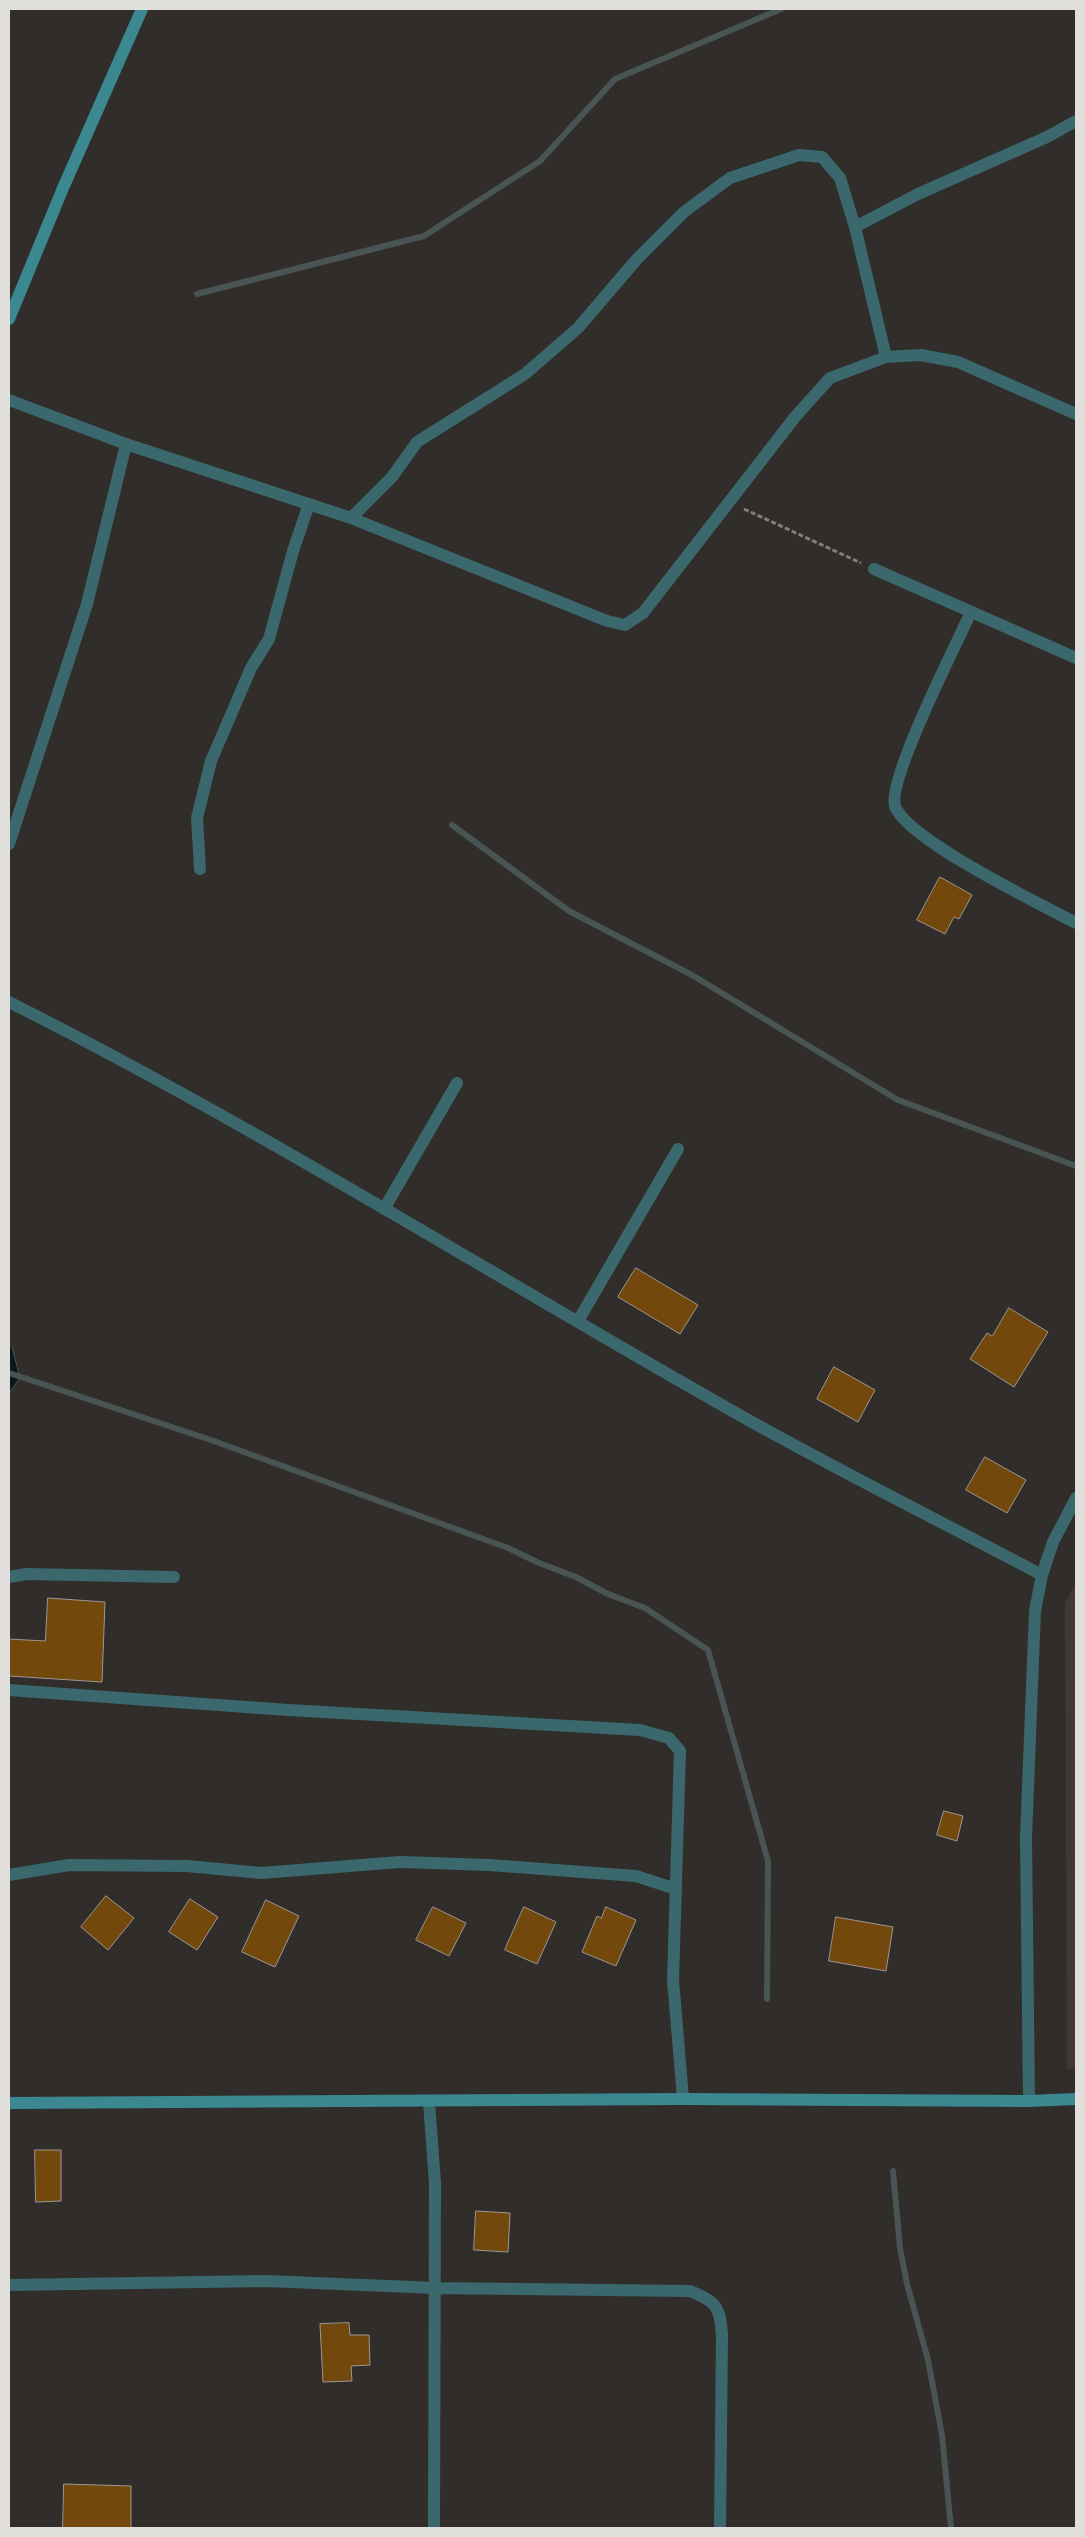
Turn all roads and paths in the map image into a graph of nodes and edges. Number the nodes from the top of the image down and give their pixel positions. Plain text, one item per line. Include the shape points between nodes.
1 (142, 9) edge
2 (1076, 121) edge
3 (855, 227) junction
4 (9, 319) edge
5 (886, 357) junction
6 (9, 400) edge
7 (1076, 414) edge
8 (126, 444) junction
9 (730, 503) junction
10 (309, 504) junction
11 (351, 518) junction
12 (874, 569) joint
13 (971, 612) junction
14 (1076, 658) edge
15 (9, 844) edge
16 (200, 869) dead end
17 (1076, 923) edge
18 (9, 1002) edge
19 (457, 1083) dead end
20 (678, 1149) dead end
21 (384, 1209) junction
22 (578, 1321) junction
23 (1076, 1498) edge
24 (1042, 1575) junction
25 (9, 1577) edge
26 (174, 1577) dead end
27 (9, 1690) edge
28 (9, 1875) edge
29 (676, 1889) junction
30 (683, 2099) junction
31 (1076, 2099) edge
32 (1029, 2101) junction
33 (429, 2102) junction
34 (9, 2103) edge
35 (9, 2285) edge
36 (436, 2288) junction
37 (434, 2528) edge
38 (720, 2528) edge

1 - 4 main road
2 - 3 street via 918,194
3 - 5 street
3 - 11 street via 840,178 822,157 799,155 730,178 684,212 637,259 578,328 525,374 417,442 392,477
5 - 7 street via 921,355 958,362
5 - 9 street via 830,378 795,417
6 - 8 street
8 - 10 street
8 - 15 street via 86,604
9 - 11 street via 643,613 625,625 607,621
9 - 12 path
10 - 11 street
10 - 16 street via 269,639 251,668 211,761 197,818
12 - 13 street
13 - 14 street
13 - 17 street via 922,718 896,785 895,806 906,822 963,863
18 - 21 street via 215,1110
19 - 21 street
20 - 22 street
21 - 22 street
22 - 24 street via 744,1417
23 - 24 street via 1053,1542
24 - 32 street via 1035,1611 1026,1837
25 - 26 street via 26,1574
27 - 29 street via 640,1730 670,1738 680,1751
28 - 29 street via 69,1865 187,1866 261,1873 400,1862 636,1876
29 - 30 street via 673,1980
30 - 32 main road
30 - 33 main road
31 - 32 main road
33 - 34 main road
33 - 36 street via 435,2183
35 - 36 street via 266,2281
36 - 37 street
36 - 38 street via 690,2291 709,2299 720,2312 722,2335

